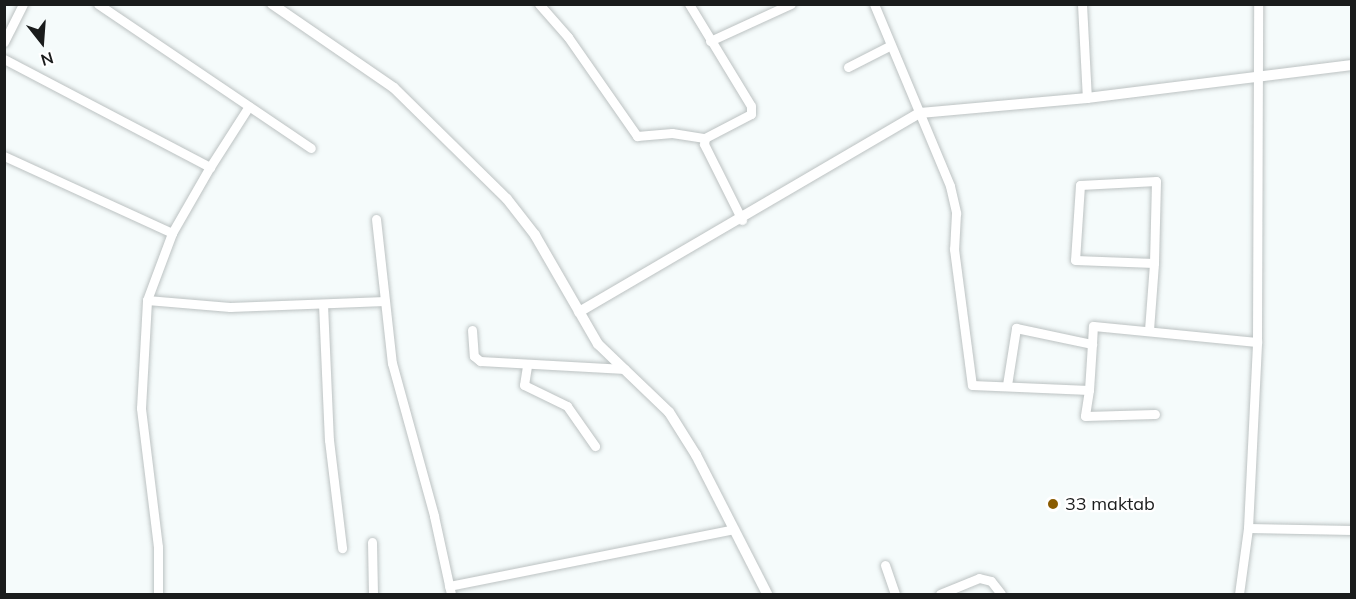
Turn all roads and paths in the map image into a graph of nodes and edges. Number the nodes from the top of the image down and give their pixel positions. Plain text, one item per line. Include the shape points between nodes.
1 (23, 4) edge
2 (98, 4) edge
3 (272, 4) edge
4 (539, 4) edge
5 (702, 4) edge
6 (791, 4) edge
7 (874, 4) edge
8 (1082, 4) edge
9 (1258, 4) edge
10 (690, 7) edge
11 (710, 41) junction
12 (4, 42) edge
13 (891, 45) junction
14 (4, 59) edge
15 (1352, 65) edge
16 (848, 67) dead end
17 (1257, 78) junction
18 (1087, 98) junction
19 (249, 106) junction
20 (920, 113) junction
21 (705, 138) junction
22 (310, 148) dead end
23 (4, 156) edge
24 (210, 167) junction
25 (376, 219) dead end
26 (742, 220) junction
27 (172, 233) junction
28 (1155, 263) junction
29 (147, 300) junction
30 (385, 301) junction
31 (322, 304) junction
32 (579, 312) junction
33 (472, 330) dead end
34 (1149, 330) junction
35 (1257, 342) junction
36 (1092, 344) junction
37 (527, 366) junction
38 (625, 369) junction
39 (1007, 385) junction
40 (1089, 390) junction
41 (1155, 414) dead end
42 (594, 446) dead end
43 (1248, 528) junction
44 (733, 529) junction
45 (1352, 530) edge
46 (372, 542) dead end
47 (342, 548) dead end
48 (885, 565) dead end
49 (450, 590) edge
50 (158, 594) edge
51 (374, 594) edge
52 (766, 594) edge
53 (895, 594) edge
54 (940, 594) edge
55 (1001, 594) edge
56 (1239, 594) edge

1 - 12 street
2 - 19 street
3 - 32 street via 394,88 507,199 535,235
4 - 21 street via 568,37 638,136 672,133
5 - 10 street
6 - 11 street
7 - 13 street
8 - 18 street
9 - 17 street
10 - 11 street
11 - 21 street via 752,111
13 - 16 street
13 - 20 street
14 - 24 street
15 - 17 street
17 - 18 street
17 - 35 street
18 - 20 street
19 - 22 street
19 - 24 street
20 - 26 street via 829,163
20 - 39 street via 950,186 956,213 954,249 972,385
21 - 26 street via 705,149
23 - 27 street
24 - 27 street
25 - 30 street
26 - 32 street
27 - 29 street
28 - 28 street via 1156,181 1080,185 1076,260
28 - 34 street
29 - 31 street via 200,307
29 - 50 street via 141,408 158,547
30 - 31 street
30 - 49 street via 392,363
31 - 47 street via 329,440
32 - 38 street via 598,344
33 - 37 street via 478,360
34 - 35 street
34 - 36 street via 1093,326
35 - 43 street
36 - 39 street via 1017,328
36 - 40 street
37 - 38 street
37 - 42 street via 524,385 567,406
38 - 44 street via 669,412 696,455
39 - 40 street
40 - 41 street via 1085,416
43 - 45 street
43 - 56 street
44 - 49 street
44 - 52 street
46 - 51 street
48 - 53 street
54 - 55 street via 979,578 991,581

